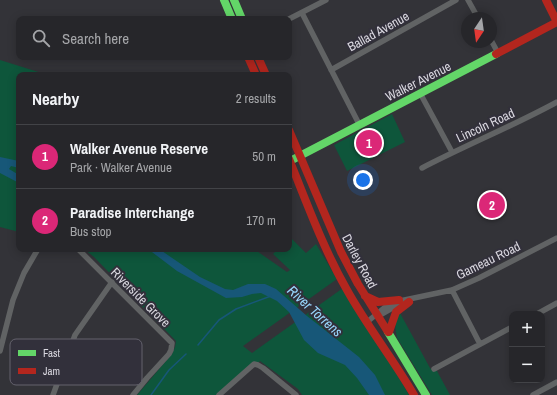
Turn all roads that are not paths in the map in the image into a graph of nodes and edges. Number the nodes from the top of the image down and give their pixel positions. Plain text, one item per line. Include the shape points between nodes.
1 (224, 0) edge
2 (234, 0) edge
3 (326, 0) edge
4 (456, 0) edge
5 (468, 0) edge
6 (546, 0) edge
7 (475, 12) edge
8 (302, 13) junction
9 (231, 16) edge
10 (241, 16) edge
11 (292, 18) edge
12 (557, 22) edge
13 (495, 48) edge
14 (498, 53) junction
15 (249, 60) edge
16 (259, 60) edge
17 (331, 70) junction
18 (255, 72) edge
19 (265, 72) edge
20 (420, 93) junction
21 (557, 102) edge
22 (359, 124) junction
23 (292, 137) edge
24 (452, 152) junction
25 (300, 157) junction
26 (292, 159) edge
27 (292, 167) edge
28 (422, 168) dead end
29 (557, 238) edge
30 (36, 252) edge
31 (81, 252) edge
32 (112, 282) junction
33 (452, 290) junction
34 (365, 296) junction
35 (427, 296) junction
36 (399, 300) junction
37 (409, 302) junction
38 (557, 303) edge
39 (542, 311) edge
40 (377, 315) junction
41 (367, 322) junction
42 (509, 329) edge
43 (389, 332) junction
44 (74, 339) edge
45 (480, 344) junction
46 (0, 350) edge
47 (434, 369) dead end
48 (557, 382) edge
49 (142, 384) edge
50 (58, 385) edge
51 (141, 385) edge
52 (54, 395) edge
53 (133, 395) edge
54 (219, 395) edge
55 (296, 395) edge
56 (414, 395) edge
57 (426, 395) edge
58 (533, 395) edge

1 - 9 main road
2 - 10 main road
3 - 8 street
4 - 17 street, Ballad Avenue
5 - 7 street
6 - 12 main road
8 - 11 street
8 - 17 street
12 - 14 main road, Walker Avenue
13 - 14 street
14 - 20 main road, Walker Avenue
15 - 18 main road
16 - 19 main road
17 - 22 street
20 - 22 main road, Walker Avenue
20 - 24 street
21 - 24 street, Lincoln Road via 522,121
22 - 25 main road, Walker Avenue
23 - 25 main road, Darley Road
24 - 28 street, Lincoln Road
25 - 26 main road, Walker Avenue
25 - 34 main road, Darley Road via 348,267
27 - 41 main road, Darley Road via 338,272
29 - 33 street, Gameau Road
30 - 46 street via 13,300
31 - 32 street, Riverside Grove
32 - 44 street
32 - 49 street, Riverside Grove via 172,343 172,350
33 - 35 street, Gameau Road
33 - 45 street
34 - 36 main road via 378,302
34 - 40 main road, Darley Road
35 - 36 street, Gameau Road
35 - 37 street, Gameau Road
36 - 40 street, Gameau Road
37 - 40 street, Gameau Road
37 - 43 main road via 396,312
38 - 39 street
40 - 41 street, Gameau Road
40 - 43 main road, Darley Road
41 - 56 main road, Darley Road
42 - 45 street
43 - 57 main road, Darley Road
45 - 47 street
48 - 58 street
50 - 52 street
51 - 53 street, Riverside Grove
54 - 55 street via 254,364

